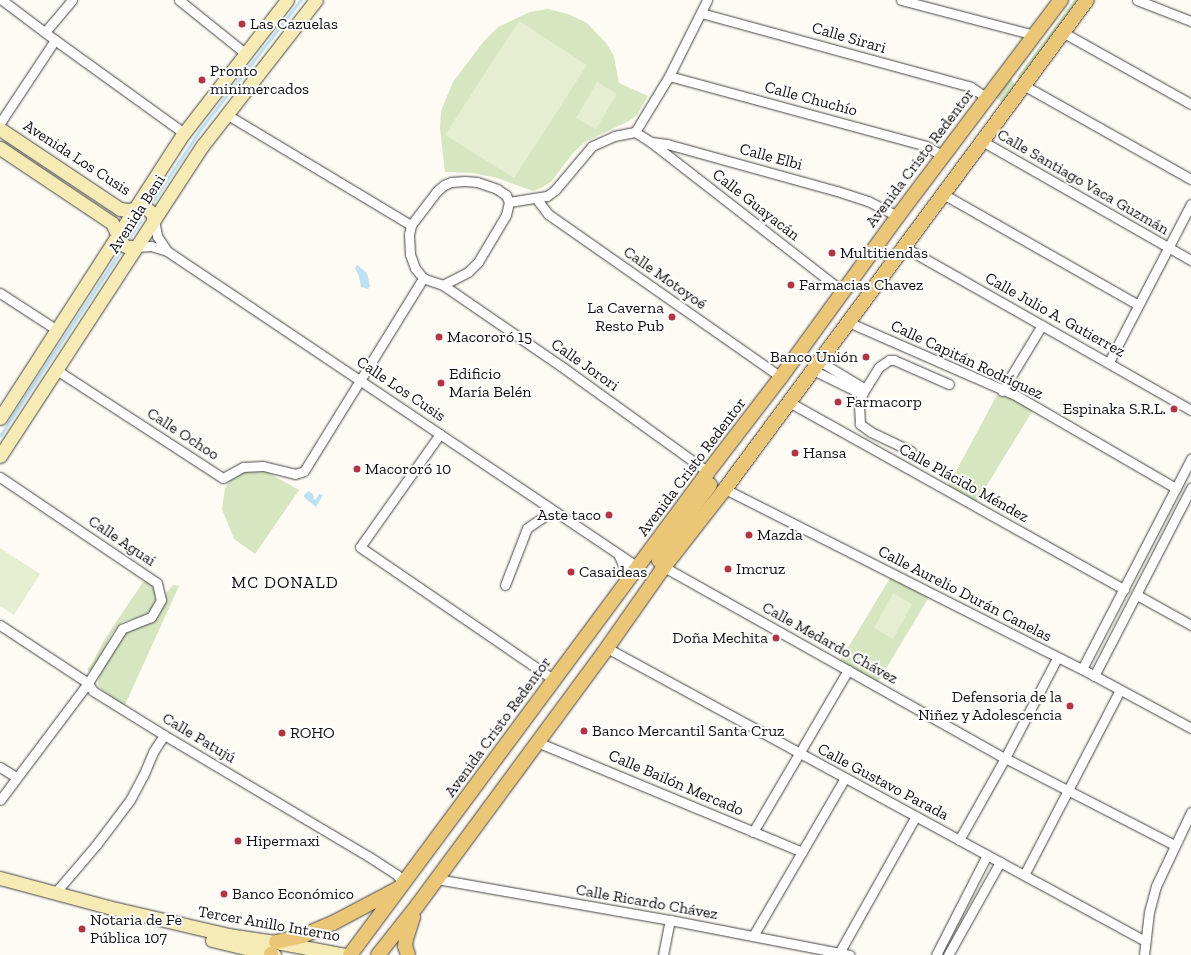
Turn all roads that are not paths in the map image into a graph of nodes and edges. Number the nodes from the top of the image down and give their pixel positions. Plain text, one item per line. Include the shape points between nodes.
1 (2, 0) edge
2 (72, 0) edge
3 (179, 0) edge
4 (287, 0) edge
5 (316, 0) edge
6 (707, 0) edge
7 (901, 0) edge
8 (1061, 0) edge
9 (1087, 0) edge
10 (1137, 0) edge
11 (701, 13) junction
12 (1191, 21) edge
13 (46, 32) junction
14 (1064, 33) junction
15 (1034, 35) junction
16 (55, 40) junction
17 (246, 53) junction
18 (1016, 60) junction
19 (669, 76) junction
20 (1025, 86) junction
21 (987, 98) junction
22 (1191, 104) edge
23 (226, 114) junction
24 (0, 123) edge
25 (0, 129) edge
26 (992, 129) junction
27 (635, 132) junction
28 (184, 133) junction
29 (982, 141) junction
30 (651, 142) junction
31 (0, 148) edge
32 (943, 156) junction
33 (1191, 179) edge
34 (943, 194) junction
35 (536, 198) junction
36 (509, 202) junction
37 (112, 204) junction
38 (1191, 204) edge
39 (136, 208) junction
40 (898, 216) junction
41 (104, 218) junction
42 (154, 220) junction
43 (412, 225) junction
44 (118, 237) junction
45 (136, 247) junction
46 (904, 247) junction
47 (1168, 247) junction
48 (167, 251) junction
49 (1191, 260) edge
50 (423, 278) junction
51 (443, 285) junction
52 (842, 291) junction
53 (0, 292) edge
54 (1138, 305) junction
55 (848, 322) junction
56 (1042, 325) junction
57 (57, 330) junction
58 (1109, 362) junction
59 (816, 366) junction
60 (55, 369) junction
61 (781, 377) junction
62 (360, 380) junction
63 (949, 384) dead end
64 (1002, 391) junction
65 (863, 392) junction
66 (789, 402) junction
67 (1191, 410) edge
68 (0, 418) edge
69 (750, 418) junction
70 (440, 434) junction
71 (911, 451) dead end
72 (0, 456) edge
73 (1191, 459) edge
74 (708, 472) junction
75 (0, 477) edge
76 (1176, 488) junction
77 (724, 489) junction
78 (1190, 494) edge
79 (552, 511) junction
80 (618, 554) junction
81 (664, 567) junction
82 (634, 573) junction
83 (505, 585) dead end
84 (1124, 589) junction
85 (1137, 595) junction
86 (0, 625) edge
87 (1191, 625) edge
88 (1100, 635) junction
89 (1112, 641) junction
90 (607, 648) junction
91 (1057, 658) junction
92 (1082, 669) junction
93 (848, 670) junction
94 (1094, 676) junction
95 (554, 680) junction
96 (88, 683) junction
97 (1120, 690) junction
98 (1191, 728) edge
99 (164, 735) junction
100 (537, 742) junction
101 (799, 753) junction
102 (1005, 758) junction
103 (0, 767) edge
104 (16, 777) junction
105 (846, 778) junction
106 (1067, 790) junction
107 (0, 800) edge
108 (1191, 812) edge
109 (916, 816) junction
110 (753, 832) junction
111 (958, 840) junction
112 (1174, 845) junction
113 (802, 852) junction
114 (987, 855) junction
115 (1000, 862) junction
116 (415, 868) junction
117 (388, 869) junction
118 (1024, 875) junction
119 (0, 878) edge
120 (437, 879) junction
121 (0, 884) edge
122 (403, 886) junction
123 (55, 893) junction
124 (417, 906) junction
125 (670, 920) junction
126 (752, 936) junction
127 (1145, 941) junction
128 (273, 951) edge
129 (839, 953) junction
130 (345, 955) edge
131 (350, 955) edge
132 (378, 955) edge
133 (408, 955) edge
134 (663, 955) edge
135 (850, 955) edge
136 (936, 955) edge
137 (948, 955) edge
138 (1144, 955) edge

1 - 13 street
2 - 13 street
3 - 17 street
4 - 17 street, Avenida Beni
5 - 23 street, Avenida Beni
6 - 11 street
7 - 15 street
8 - 15 main road, Avenida Cristo Redentor
9 - 14 main road
10 - 12 street
11 - 19 street
11 - 21 street, Calle Sirari via 970,88
13 - 16 street
14 - 20 main road
14 - 22 street
15 - 18 main road, Avenida Cristo Redentor
16 - 24 street
16 - 28 street
17 - 28 street, Avenida Beni
18 - 20 main road via 1013,78
18 - 21 main road, Avenida Cristo Redentor
19 - 27 street
19 - 32 street, Calle Chuchío via 926,146
20 - 26 main road
20 - 33 street
21 - 26 main road via 994,99 1000,107
21 - 32 main road, Avenida Cristo Redentor
23 - 42 street, Avenida Beni
23 - 43 street
25 - 37 street, Avenida Los Cusis
26 - 29 main road
27 - 30 street, Calle Elbi
27 - 35 street via 614,136 592,146 555,190 547,196
28 - 39 street, Avenida Beni
29 - 34 main road
29 - 47 street, Calle Santiago Vaca Guzmán
30 - 40 street, Calle Elbi via 667,144 837,191 868,201
30 - 52 street, Calle Guayacán
31 - 41 street
32 - 40 main road, Avenida Cristo Redentor
34 - 46 main road
34 - 54 street
35 - 36 street
35 - 61 street, Calle Motoyoé via 548,214
36 - 43 street via 506,195 488,185 477,182 451,182 438,191
36 - 51 street via 506,215 478,262 468,272
37 - 39 street, Avenida Los Cusis via 125,210
37 - 41 street
38 - 47 street
39 - 42 street, Avenida Los Cusis via 148,210
39 - 44 street, Avenida Beni
40 - 52 main road, Avenida Cristo Redentor
41 - 44 street via 112,223
42 - 45 street, Avenida Beni
42 - 48 street, Calle Los Cusis via 157,236
43 - 50 street via 409,234 410,254 415,268
44 - 45 street via 125,246
44 - 57 street, Avenida Beni
45 - 48 street, Calle Los Cusis via 151,246
45 - 60 street, Avenida Beni
46 - 55 main road
46 - 56 street, Calle Julio A. Gutierrez
47 - 49 street, Calle Santiago Vaca Guzmán
47 - 54 street
48 - 62 street, Calle Los Cusis
50 - 51 street
50 - 62 street
51 - 74 street, Calle Jorori
52 - 61 main road, Avenida Cristo Redentor
53 - 57 street
54 - 58 street
55 - 59 main road
55 - 64 street, Calle Capitán Rodríguez
56 - 58 street, Calle Julio A. Gutierrez
56 - 64 street
57 - 68 street, Avenida Beni
58 - 67 street, Calle Julio A. Gutierrez
59 - 65 street
59 - 66 main road
60 - 62 street, Calle Ochoo via 223,478 243,467 264,466 295,474 304,471
60 - 72 street, Avenida Beni
61 - 69 main road, Avenida Cristo Redentor
62 - 70 street, Calle Los Cusis
63 - 65 street via 894,360 888,360 879,367
64 - 76 street, Calle Capitán Rodríguez via 1016,396
65 - 71 street via 859,405 860,424
66 - 77 main road
66 - 84 street, Calle Plácido Méndez
69 - 74 main road, Avenida Cristo Redentor
69 - 81 main road via 736,448 662,550 659,560
70 - 79 street, Calle Los Cusis
70 - 95 street via 360,547
73 - 76 street
74 - 82 main road, Avenida Cristo Redentor
75 - 96 street, Calle Aguaí via 157,583 160,600 151,617 122,629
76 - 84 street
77 - 81 main road
77 - 91 street, Calle Aurelio Durán Canelas
78 - 85 street
79 - 80 street, Calle Los Cusis
79 - 83 street via 527,528
80 - 82 street, Calle Los Cusis
80 - 82 street
81 - 90 main road
81 - 93 street, Calle Medardo Chávez
82 - 95 main road, Avenida Cristo Redentor
82 - 100 main road via 641,575 640,588 552,711
84 - 88 street
85 - 87 street
85 - 89 street
86 - 96 street, Calle Patujú
88 - 89 street
88 - 92 street
89 - 94 street
90 - 100 main road
90 - 101 street, Calle Gustavo Parada
91 - 92 street, Calle Aurelio Durán Canelas
91 - 102 street
92 - 94 street, Calle Aurelio Durán Canelas
93 - 101 street
93 - 102 street, Calle Medardo Chávez
94 - 97 street, Calle Aurelio Durán Canelas
95 - 116 main road, Avenida Cristo Redentor
96 - 99 street, Calle Patujú via 93,691
96 - 104 street, Calle Aguaí
97 - 98 street, Calle Aurelio Durán Canelas
97 - 106 street
99 - 117 street, Calle Patujú
99 - 123 street via 130,800
100 - 110 street, Calle Bailón Mercado
100 - 120 main road
101 - 105 street, Calle Gustavo Parada
101 - 110 street
102 - 106 street, Calle Medardo Chávez
102 - 111 street
103 - 104 street
104 - 107 street, Calle Aguaí
105 - 109 street, Calle Gustavo Parada
105 - 113 street
106 - 112 street, Calle Medardo Chávez
106 - 118 street
108 - 112 street
109 - 111 street, Calle Gustavo Parada
109 - 129 street
110 - 113 street, Calle Bailón Mercado
111 - 114 street, Calle Gustavo Parada
112 - 127 street via 1156,886
113 - 126 street
114 - 115 street, Calle Gustavo Parada
114 - 136 street
115 - 118 street, Calle Gustavo Parada
115 - 137 street
116 - 117 street
116 - 122 main road, Avenida Cristo Redentor
117 - 122 street, Calle Patujú via 401,879
118 - 127 street, Calle Gustavo Parada
119 - 123 street, Tercer Anillo Interno
120 - 124 main road
120 - 125 street, Calle Ricardo Chávez
121 - 128 street, Tercer Anillo Interno via 132,920
122 - 128 main road
122 - 131 main road, Avenida Cristo Redentor
123 - 128 street, Tercer Anillo Interno via 228,935
124 - 132 main road
124 - 133 main road via 406,939
125 - 126 street, Calle Ricardo Chávez
125 - 134 street
126 - 129 street, Calle Ricardo Chávez
127 - 138 street
128 - 130 street, Tercer Anillo Interno
129 - 135 street, Calle Ricardo Chávez

